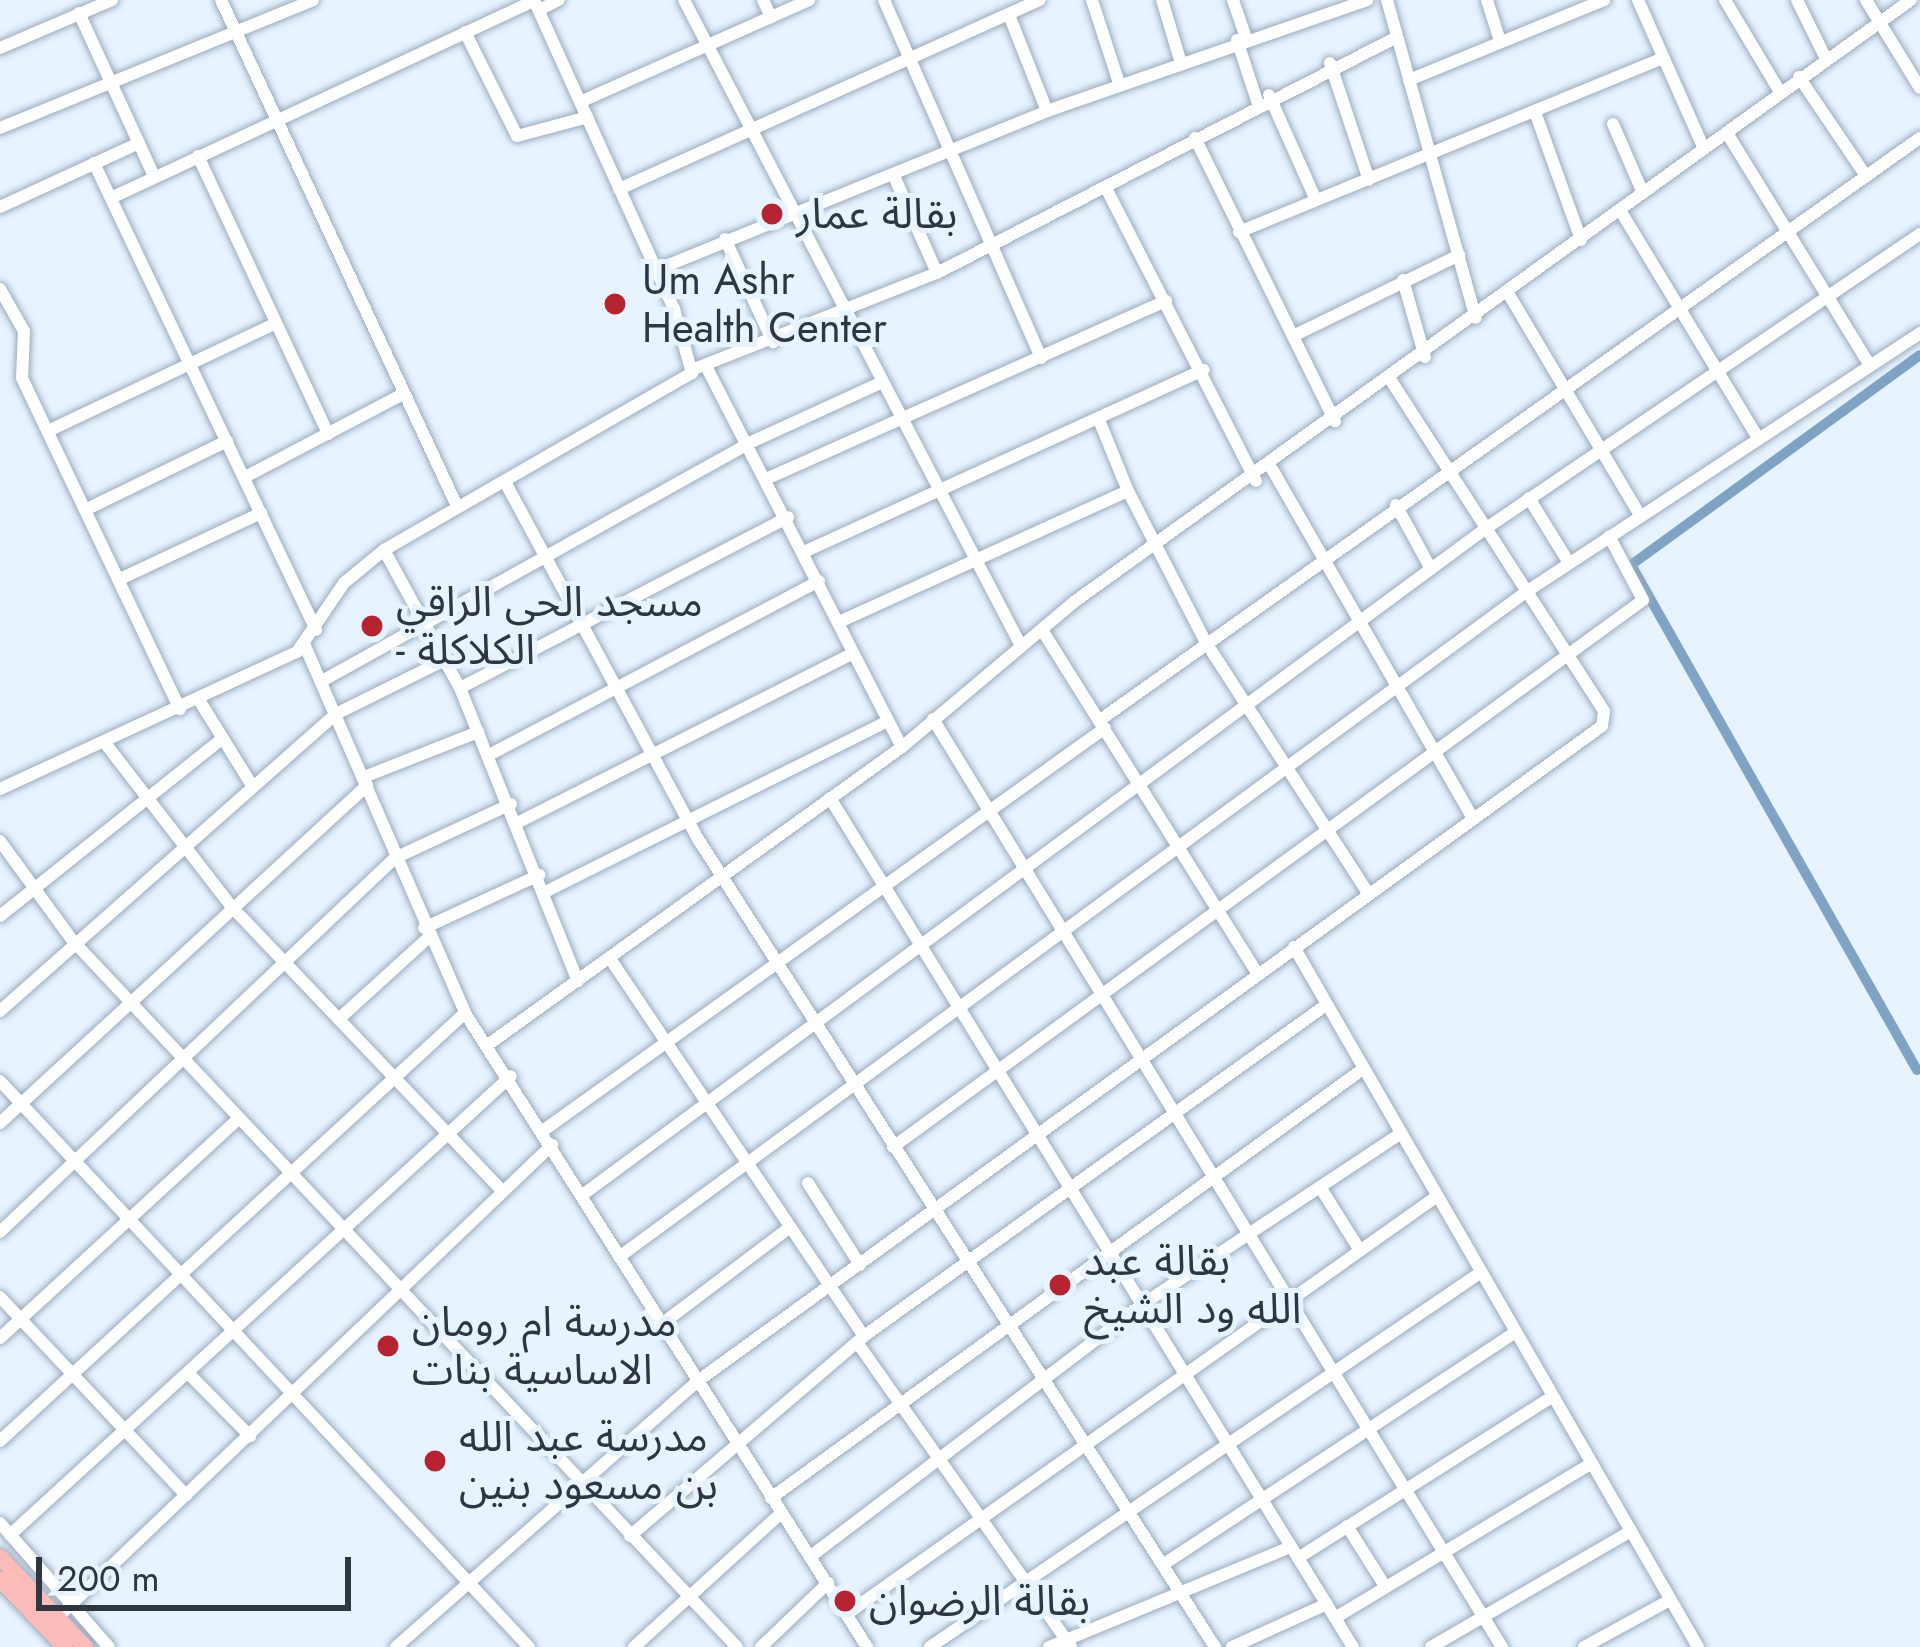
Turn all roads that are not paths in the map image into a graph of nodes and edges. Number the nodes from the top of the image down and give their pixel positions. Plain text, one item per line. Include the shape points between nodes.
1 (112, 0) edge
2 (221, 0) edge
3 (313, 0) edge
4 (559, 0) edge
5 (684, 0) edge
6 (763, 0) edge
7 (809, 0) edge
8 (884, 0) edge
9 (1040, 0) edge
10 (1093, 0) edge
11 (1162, 0) edge
12 (1234, 0) edge
13 (1367, 0) edge
14 (1387, 0) edge
15 (1487, 0) edge
16 (1604, 0) edge
17 (1638, 0) edge
18 (1725, 0) edge
19 (1797, 0) edge
20 (1866, 0) edge
21 (1912, 0) edge
22 (536, 4) edge
23 (1317, 8) edge
24 (79, 13) junction
25 (1009, 15) junction
26 (771, 17) junction
27 (1881, 23) junction
28 (234, 32) junction
29 (465, 32) junction
30 (1397, 37) junction
31 (1242, 39) junction
32 (1500, 41) junction
33 (708, 46) junction
34 (0, 48) edge
35 (910, 58) junction
36 (1664, 58) junction
37 (1826, 59) junction
38 (1330, 63) junction
39 (1181, 64) junction
40 (1799, 77) junction
41 (1409, 80) junction
42 (112, 82) junction
43 (1120, 86) junction
44 (1920, 88) edge
45 (1780, 92) junction
46 (1263, 98) junction
47 (580, 102) junction
48 (1047, 111) junction
49 (1535, 112) junction
50 (588, 117) junction
51 (274, 122) junction
52 (1613, 124) dead end
53 (0, 128) edge
54 (748, 128) junction
55 (1727, 133) junction
56 (1195, 138) junction
57 (1920, 138) edge
58 (139, 143) junction
59 (1704, 149) junction
60 (952, 152) junction
61 (1435, 155) junction
62 (198, 156) junction
63 (94, 163) junction
64 (154, 176) junction
65 (894, 176) junction
66 (1866, 176) junction
67 (1370, 180) junction
68 (619, 188) junction
69 (1106, 188) junction
70 (1643, 193) junction
71 (111, 198) junction
72 (1316, 200) junction
73 (0, 207) edge
74 (1620, 210) junction
75 (794, 211) junction
76 (1790, 229) junction
77 (1239, 232) junction
78 (1920, 235) edge
79 (725, 239) junction
80 (1581, 240) junction
81 (996, 245) junction
82 (1459, 255) junction
83 (656, 270) junction
84 (937, 273) junction
85 (1403, 280) junction
86 (0, 289) edge
87 (1508, 293) junction
88 (1832, 295) junction
89 (1166, 301) junction
90 (1679, 307) junction
91 (847, 311) junction
92 (1476, 319) junction
93 (274, 324) junction
94 (1920, 333) edge
95 (1293, 336) junction
96 (773, 342) junction
97 (1425, 357) junction
98 (1041, 358) junction
99 (188, 363) junction
100 (1869, 364) junction
101 (701, 369) junction
102 (1204, 370) junction
103 (1718, 370) junction
104 (1391, 381) junction
105 (880, 383) junction
106 (1563, 388) junction
107 (403, 394) junction
108 (1099, 421) junction
109 (1335, 421) junction
110 (899, 423) junction
111 (48, 431) junction
112 (328, 434) junction
113 (1758, 438) junction
114 (227, 441) junction
115 (747, 444) junction
116 (1601, 449) junction
117 (1449, 469) junction
118 (1272, 470) junction
119 (247, 476) junction
120 (766, 479) junction
121 (505, 482) junction
122 (1256, 482) junction
123 (1128, 491) junction
124 (936, 493) junction
125 (1529, 498) junction
126 (1396, 505) junction
127 (457, 506) junction
128 (85, 510) junction
129 (261, 513) junction
130 (1639, 514) junction
131 (788, 517) junction
132 (1486, 529) junction
133 (1609, 536) junction
134 (384, 550) junction
135 (1155, 550) junction
136 (806, 551) junction
137 (544, 556) junction
138 (1323, 558) junction
139 (976, 560) junction
140 (1569, 563) junction
141 (1431, 568) junction
142 (120, 579) junction
143 (820, 581) junction
144 (1526, 592) junction
145 (580, 620) junction
146 (839, 622) junction
147 (1358, 625) junction
148 (423, 627) junction
149 (316, 630) junction
150 (1042, 630) junction
151 (1205, 641) junction
152 (305, 646) junction
153 (1022, 646) junction
154 (1564, 652) junction
155 (853, 653) junction
156 (445, 660) junction
157 (322, 681) junction
158 (618, 687) junction
159 (460, 688) junction
160 (1392, 689) junction
161 (200, 700) junction
162 (1248, 706) junction
163 (180, 709) junction
164 (335, 714) junction
165 (933, 718) junction
166 (886, 722) junction
167 (1103, 724) junction
168 (478, 732) junction
169 (222, 739) junction
170 (105, 743) junction
171 (902, 747) junction
172 (1429, 749) junction
173 (489, 754) junction
174 (652, 756) junction
175 (1286, 764) junction
176 (366, 781) junction
177 (251, 784) junction
178 (1141, 784) junction
179 (0, 790) edge
180 (140, 797) junction
181 (830, 798) junction
182 (511, 804) junction
183 (989, 809) junction
184 (1473, 818) junction
185 (519, 822) junction
186 (689, 825) junction
187 (1324, 825) junction
188 (0, 841) edge
189 (1179, 844) junction
190 (178, 846) junction
191 (395, 858) junction
192 (1023, 869) junction
193 (539, 875) junction
194 (722, 876) junction
195 (884, 884) junction
196 (30, 886) junction
197 (545, 892) junction
198 (1368, 893) junction
199 (230, 905) junction
200 (1217, 905) junction
201 (0, 916) edge
202 (426, 933) junction
203 (1061, 933) junction
204 (73, 941) junction
205 (919, 945) junction
206 (1294, 946) junction
207 (611, 960) junction
208 (776, 962) junction
209 (287, 966) junction
210 (1256, 971) junction
211 (578, 981) junction
212 (1100, 992) junction
213 (132, 1001) junction
214 (959, 1005) junction
215 (1326, 1005) junction
216 (0, 1011) edge
217 (465, 1013) junction
218 (340, 1018) junction
219 (814, 1024) junction
220 (489, 1044) junction
221 (670, 1045) junction
222 (1140, 1053) junction
223 (186, 1060) junction
224 (997, 1069) junction
225 (1363, 1069) junction
226 (511, 1076) junction
227 (394, 1077) junction
228 (0, 1082) edge
229 (856, 1087) junction
230 (22, 1102) junction
231 (708, 1104) junction
232 (1178, 1115) junction
233 (239, 1118) junction
234 (0, 1124) edge
235 (544, 1130) junction
236 (1035, 1130) junction
237 (445, 1131) junction
238 (1400, 1134) junction
239 (552, 1144) junction
240 (893, 1147) junction
241 (76, 1159) junction
242 (746, 1162) junction
243 (1214, 1171) junction
244 (287, 1172) junction
245 (808, 1183) dead end
246 (1069, 1187) junction
247 (1320, 1187) junction
248 (502, 1191) junction
249 (581, 1196) junction
250 (1436, 1197) junction
251 (930, 1211) junction
252 (130, 1217) junction
253 (343, 1227) junction
254 (789, 1228) junction
255 (0, 1232) edge
256 (1250, 1235) junction
257 (1105, 1247) junction
258 (1359, 1249) junction
259 (619, 1257) junction
260 (964, 1262) junction
261 (860, 1265) junction
262 (1480, 1274) junction
263 (183, 1276) junction
264 (830, 1288) junction
265 (400, 1290) junction
266 (0, 1297) edge
267 (1289, 1297) junction
268 (1139, 1306) junction
269 (20, 1319) junction
270 (1004, 1325) junction
271 (659, 1326) junction
272 (1514, 1333) junction
273 (233, 1334) junction
274 (0, 1338) edge
275 (861, 1340) junction
276 (1333, 1369) junction
277 (1181, 1374) junction
278 (76, 1375) junction
279 (190, 1375) junction
280 (1039, 1379) junction
281 (695, 1383) junction
282 (294, 1394) junction
283 (1552, 1397) junction
284 (904, 1405) junction
285 (1370, 1430) junction
286 (127, 1432) junction
287 (250, 1436) junction
288 (0, 1442) edge
289 (1228, 1442) junction
290 (1080, 1446) junction
291 (735, 1447) junction
292 (942, 1454) junction
293 (1590, 1464) junction
294 (578, 1482) junction
295 (1406, 1488) junction
296 (186, 1495) junction
297 (770, 1498) junction
298 (1267, 1505) junction
299 (1124, 1509) junction
300 (781, 1514) junction
301 (983, 1517) junction
302 (0, 1523) edge
303 (1347, 1526) junction
304 (1629, 1532) junction
305 (10, 1535) junction
306 (630, 1536) junction
307 (1443, 1551) junction
308 (1294, 1552) junction
309 (811, 1556) junction
310 (0, 1557) edge
311 (1164, 1564) junction
312 (1025, 1578) junction
313 (0, 1579) edge
314 (468, 1581) junction
315 (828, 1582) junction
316 (1385, 1586) junction
317 (1181, 1589) junction
318 (689, 1596) junction
319 (1670, 1600) junction
320 (1327, 1604) junction
321 (64, 1612) junction
322 (848, 1613) junction
323 (1483, 1617) junction
324 (1335, 1618) junction
325 (1068, 1642) edge
326 (525, 1646) edge
327 (65, 1647) edge
328 (85, 1647) edge
329 (109, 1647) edge
330 (396, 1647) edge
331 (634, 1647) edge
332 (737, 1647) edge
333 (760, 1647) edge
334 (867, 1647) edge
335 (930, 1647) edge
336 (1048, 1647) edge
337 (1215, 1647) edge
338 (1232, 1647) edge
339 (1353, 1647) edge
340 (1431, 1647) edge
341 (1502, 1647) edge
342 (1584, 1647) edge
343 (1698, 1647) edge

1 - 24 street
2 - 28 street
3 - 28 street
4 - 22 street
5 - 33 street
6 - 26 street
7 - 26 street
8 - 35 street
9 - 25 street
10 - 43 street
11 - 39 street
12 - 31 street
13 - 23 street
14 - 30 street
15 - 32 street
16 - 32 street
17 - 36 street
18 - 45 street
19 - 37 street
20 - 27 street
21 - 27 street
22 - 29 street
22 - 47 street
23 - 31 street
24 - 34 street
24 - 42 street
25 - 35 street
25 - 48 street
26 - 33 street
27 - 37 street
27 - 44 street
28 - 42 street
28 - 51 street
29 - 50 street via 517,136
29 - 51 street
30 - 38 street
30 - 41 street
31 - 39 street
31 - 46 street
32 - 41 street
33 - 47 street
33 - 54 street
35 - 54 street
35 - 60 street
36 - 49 street
36 - 59 street
37 - 40 street
38 - 46 street
38 - 67 street
39 - 43 street
40 - 45 street
40 - 66 street
41 - 61 street
42 - 53 street
42 - 58 street
43 - 48 street
45 - 55 street
46 - 56 street
46 - 72 street
47 - 50 street
48 - 60 street
49 - 61 street
49 - 80 street
50 - 68 street
51 - 62 street
51 - 107 street
52 - 70 street
54 - 68 street
54 - 75 street
55 - 59 street
55 - 76 street
56 - 69 street
56 - 77 street
57 - 66 street
58 - 63 street
58 - 64 street
59 - 70 street
60 - 65 street
60 - 81 street
61 - 67 street
61 - 82 street
62 - 64 street
62 - 93 street
63 - 71 street
63 - 73 street
64 - 71 street
65 - 75 street
65 - 84 street
66 - 76 street
67 - 72 street
68 - 83 street
69 - 81 street
69 - 89 street
70 - 74 street
71 - 99 street
72 - 77 street
74 - 80 street
74 - 90 street
75 - 79 street
75 - 91 street
76 - 88 street
76 - 90 street
77 - 95 street
78 - 88 street
79 - 83 street
79 - 96 street
80 - 87 street
81 - 84 street
81 - 98 street
82 - 85 street
82 - 92 street
83 - 101 street
84 - 91 street
85 - 95 street
85 - 97 street
86 - 111 street via 24,331 22,378
87 - 92 street
87 - 106 street
88 - 100 street
88 - 103 street
89 - 98 street
89 - 102 street
90 - 103 street
90 - 106 street
91 - 96 street
91 - 105 street
92 - 97 street
93 - 99 street
93 - 112 street
94 - 100 street
95 - 109 street
96 - 101 street
97 - 104 street
98 - 110 street
99 - 111 street
99 - 114 street
100 - 113 street
101 - 115 street
101 - 121 street
102 - 108 street
102 - 122 street
103 - 113 street
103 - 116 street
104 - 109 street
104 - 117 street
105 - 110 street
105 - 115 street
106 - 116 street
106 - 117 street
107 - 112 street
107 - 127 street
108 - 123 street
108 - 124 street
109 - 118 street
110 - 120 street
110 - 124 street
111 - 128 street
112 - 119 street
113 - 130 street
114 - 119 street
114 - 128 street
115 - 120 street
115 - 137 street
116 - 125 street
116 - 130 street
117 - 126 street
117 - 132 street
118 - 122 street
118 - 138 street
119 - 129 street
120 - 131 street
121 - 127 street
121 - 137 street
122 - 135 street
123 - 135 street
123 - 139 street
124 - 136 street
124 - 139 street
125 - 132 street
125 - 140 street
126 - 138 street
126 - 141 street
127 - 134 street
128 - 142 street
129 - 142 street
129 - 149 street
130 - 133 street
131 - 136 street
131 - 145 street
132 - 141 street
132 - 144 street
133 - 140 street
133 - 154 street via 1644,599
134 - 148 street
134 - 149 street via 344,583
135 - 150 street
135 - 151 street
136 - 143 street
137 - 145 street
137 - 148 street
138 - 147 street
138 - 151 street
139 - 146 street
139 - 153 street
140 - 144 street
141 - 147 street
142 - 163 street
143 - 146 street
143 - 158 street
144 - 154 street
144 - 160 street
145 - 158 street
145 - 159 street
146 - 155 street
147 - 160 street
147 - 162 street
148 - 156 street
148 - 157 street
149 - 152 street
150 - 153 street
150 - 167 street
151 - 162 street
151 - 167 street
152 - 157 street
152 - 161 street
153 - 165 street
154 - 172 street
154 - 184 street via 1605,722
155 - 166 street
155 - 174 street
156 - 159 street
156 - 164 street
157 - 164 street
158 - 173 street
158 - 174 street
159 - 168 street
160 - 172 street
160 - 175 street
161 - 163 street
161 - 169 street
162 - 175 street
162 - 178 street
163 - 170 street
164 - 176 street
164 - 177 street
165 - 171 street
165 - 183 street
166 - 171 street
166 - 186 street
167 - 178 street
167 - 183 street
168 - 173 street
168 - 176 street
169 - 177 street
169 - 180 street
170 - 179 street
170 - 180 street
171 - 181 street
172 - 184 street
172 - 187 street
173 - 182 street
174 - 185 street
174 - 186 street
175 - 187 street
175 - 189 street
176 - 191 street
176 - 199 street
177 - 190 street
178 - 189 street
178 - 192 street
180 - 190 street
180 - 196 street
181 - 194 street
181 - 195 street
182 - 185 street
182 - 191 street
183 - 192 street
183 - 195 street
184 - 198 street
185 - 193 street
186 - 194 street
186 - 197 street
187 - 198 street
187 - 200 street
188 - 196 street
189 - 200 street
189 - 203 street
190 - 199 street
190 - 204 street
191 - 202 street
191 - 209 street
192 - 203 street
192 - 205 street
193 - 197 street
193 - 202 street
194 - 207 street
194 - 208 street
195 - 205 street
195 - 208 street
196 - 201 street
196 - 204 street
197 - 211 street
198 - 206 street
199 - 209 street
199 - 213 street
200 - 210 street
200 - 212 street
202 - 217 street
202 - 218 street
203 - 212 street
203 - 214 street
204 - 213 street
204 - 216 street
205 - 214 street
205 - 219 street
206 - 210 street
206 - 215 street
207 - 211 street
207 - 221 street
208 - 219 street
208 - 221 street
209 - 218 street
209 - 223 street
210 - 222 street
211 - 220 street
212 - 222 street
212 - 224 street
213 - 223 street
213 - 230 street
214 - 224 street
214 - 229 street
215 - 225 street
215 - 232 street
217 - 220 street
217 - 227 street
218 - 227 street
219 - 229 street
219 - 231 street
220 - 226 street
221 - 231 street
221 - 235 street
222 - 232 street
222 - 236 street
223 - 233 street
223 - 241 street
224 - 236 street
224 - 240 street
225 - 238 street
225 - 243 street
226 - 235 street
226 - 237 street
227 - 237 street
227 - 244 street
228 - 230 street
229 - 240 street
229 - 242 street
230 - 234 street
230 - 241 street
231 - 242 street
231 - 249 street
232 - 243 street
232 - 246 street
233 - 244 street
233 - 252 street
235 - 239 street
236 - 246 street
236 - 251 street
237 - 248 street
237 - 253 street
238 - 247 street
238 - 250 street
239 - 248 street
239 - 249 street
240 - 251 street
241 - 252 street
241 - 255 street
242 - 254 street
242 - 259 street
243 - 256 street
243 - 257 street
244 - 253 street
244 - 263 street
245 - 261 street
246 - 257 street
246 - 260 street
247 - 256 street
247 - 258 street
248 - 265 street
249 - 259 street
250 - 258 street
250 - 262 street
251 - 260 street
251 - 261 street
252 - 263 street
252 - 269 street
253 - 265 street
253 - 273 street
254 - 264 street
254 - 271 street
256 - 267 street
256 - 268 street
257 - 268 street
257 - 270 street
258 - 267 street
259 - 271 street
260 - 270 street
260 - 275 street
261 - 264 street
262 - 272 street
262 - 276 street
263 - 273 street
263 - 278 street
264 - 275 street
264 - 281 street
265 - 282 street
265 - 294 street
266 - 269 street
267 - 276 street
267 - 277 street
268 - 277 street
268 - 280 street
269 - 274 street
269 - 278 street
270 - 280 street
270 - 284 street
271 - 281 street
272 - 283 street
272 - 285 street
273 - 279 street
273 - 282 street
275 - 284 street
275 - 291 street
276 - 285 street
276 - 289 street
277 - 289 street
277 - 290 street
278 - 286 street
278 - 288 street
279 - 286 street
279 - 287 street
280 - 290 street
280 - 292 street
281 - 291 street
281 - 294 street
282 - 287 street
282 - 314 street
283 - 293 street
283 - 295 street
284 - 292 street
284 - 297 street
285 - 295 street
285 - 298 street
286 - 296 street
286 - 305 street
287 - 296 street
289 - 298 street
289 - 299 street
290 - 299 street
290 - 301 street
291 - 297 street
291 - 306 street
292 - 301 street
292 - 309 street
293 - 304 street
293 - 307 street
294 - 306 street
294 - 314 street
295 - 303 street
295 - 307 street
296 - 321 street
297 - 300 street
298 - 308 street
298 - 311 street
299 - 311 street
299 - 312 street
300 - 309 street
300 - 318 street
301 - 312 street
301 - 322 street
302 - 305 street
303 - 308 street
303 - 316 street
304 - 319 street
304 - 323 street
305 - 321 street
306 - 318 street
307 - 316 street
307 - 323 street
308 - 317 street
308 - 320 street
309 - 315 street
310 - 321 main road
311 - 317 street
312 - 325 street
312 - 335 street
313 - 327 main road
314 - 326 street
314 - 330 street
315 - 322 street
315 - 333 street
316 - 324 street
317 - 325 street
317 - 337 street
318 - 331 street
318 - 332 street
319 - 342 street
319 - 343 street
320 - 324 street
320 - 338 street
321 - 328 main road
321 - 329 street
322 - 334 street
323 - 340 street
323 - 341 street
324 - 339 street
325 - 336 street

